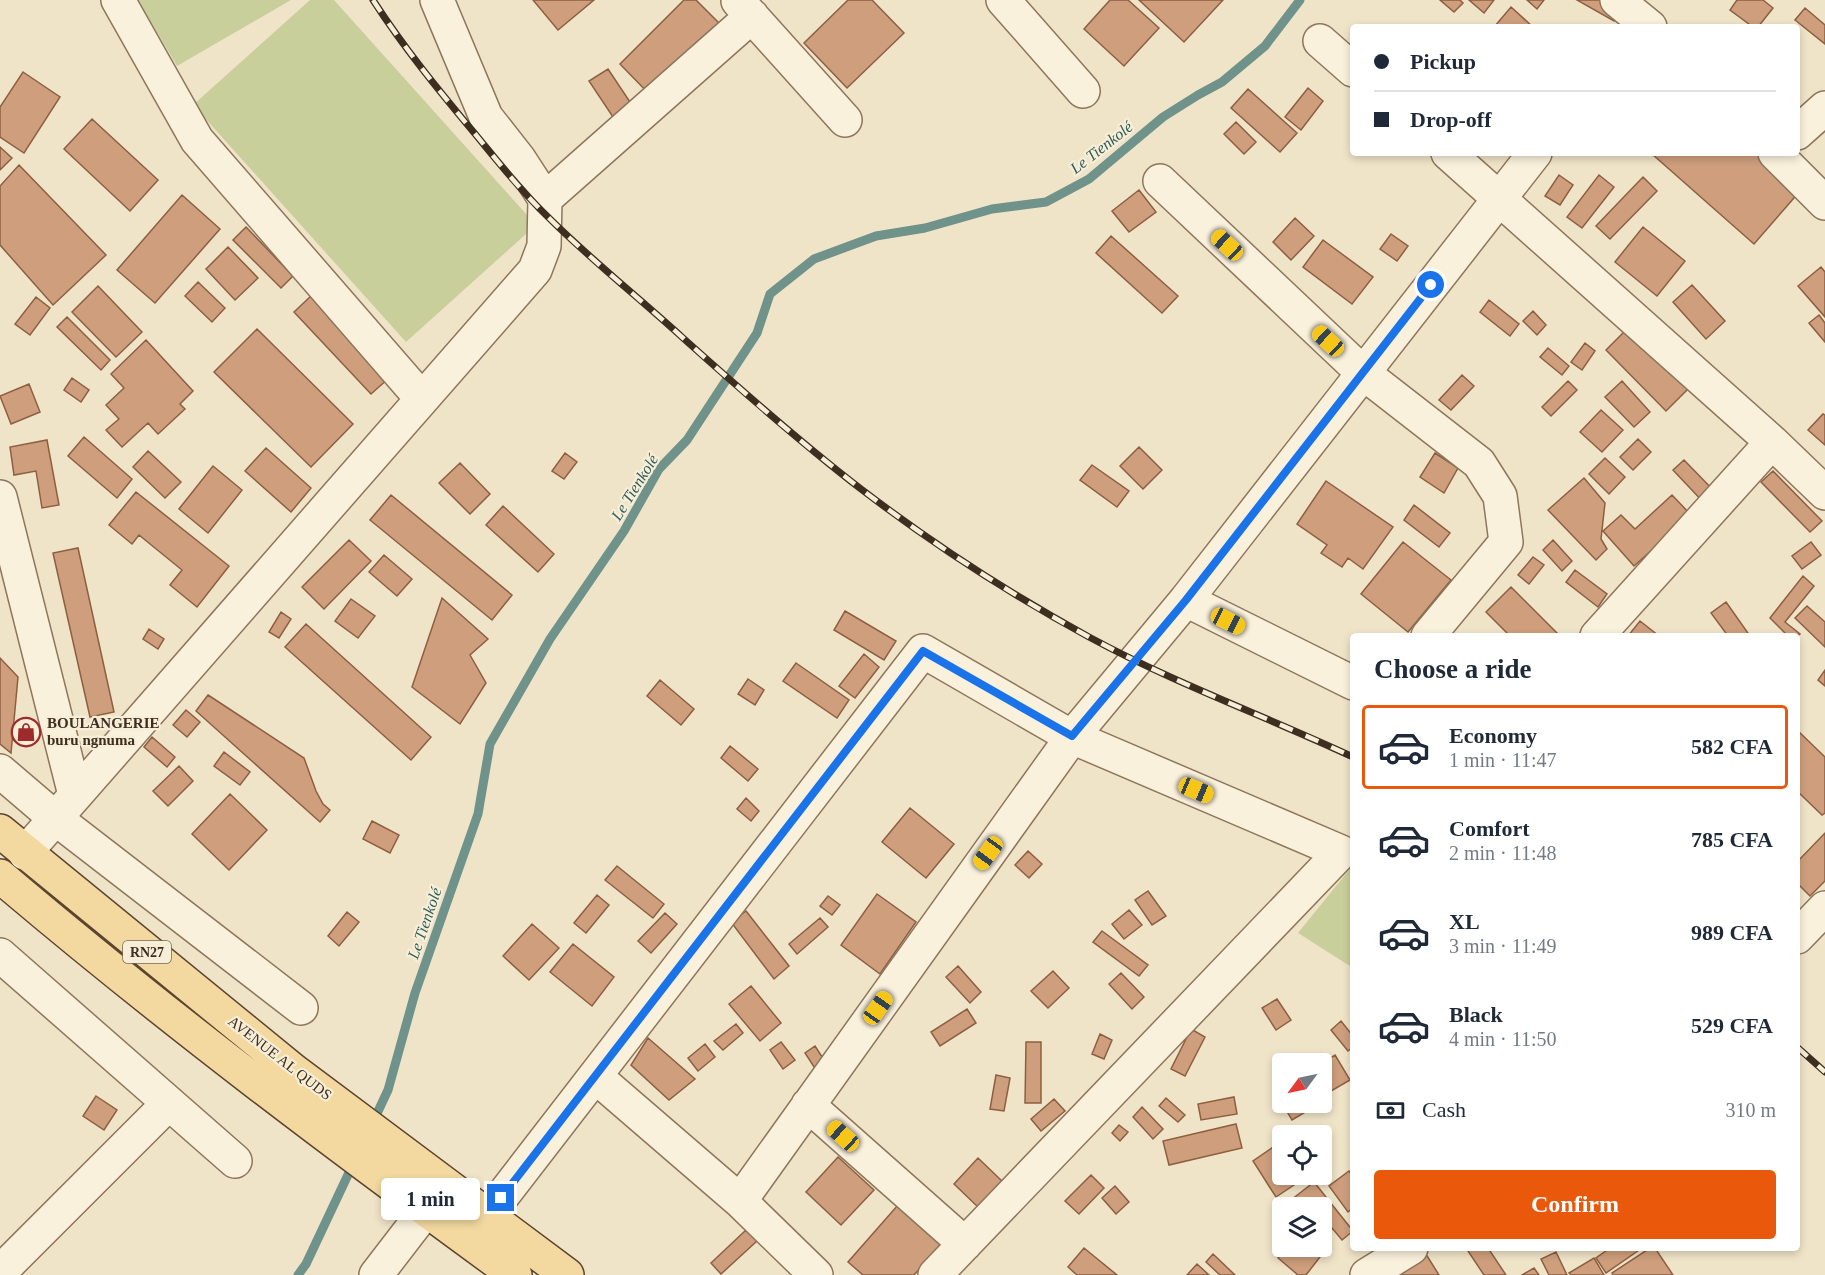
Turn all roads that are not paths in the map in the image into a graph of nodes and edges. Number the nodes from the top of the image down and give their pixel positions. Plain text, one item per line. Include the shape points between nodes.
1 (117, 0) edge
2 (437, 0) edge
3 (1003, 0) edge
4 (744, 8) edge
5 (1320, 41) dead end
6 (1350, 67) edge
7 (1083, 91) dead end
8 (1825, 108) edge
9 (845, 120) dead end
10 (1800, 130) edge
11 (1451, 156) edge
12 (1533, 156) edge
13 (1778, 156) edge
14 (1160, 181) dead end
15 (1499, 198) junction
16 (545, 199) junction
17 (1825, 203) edge
18 (1362, 372) junction
19 (422, 399) junction
20 (1772, 442) junction
21 (1825, 493) edge
22 (0, 497) edge
23 (1186, 600) junction
24 (1430, 633) edge
25 (1600, 633) edge
26 (1350, 682) edge
27 (1072, 736) junction
28 (0, 771) edge
29 (65, 806) junction
30 (0, 831) edge
31 (25, 853) junction
32 (0, 876) edge
33 (1825, 908) edge
34 (1800, 934) edge
35 (0, 955) edge
36 (301, 1008) dead end
37 (595, 1076) junction
38 (169, 1103) junction
39 (808, 1105) junction
40 (235, 1161) dead end
41 (740, 1201) junction
42 (426, 1210) junction
43 (488, 1216) junction
44 (965, 1244) junction
45 (1406, 1251) edge
46 (0, 1272) edge
47 (1372, 1274) edge
48 (376, 1275) edge
49 (515, 1275) edge
50 (567, 1275) edge
51 (816, 1275) edge
52 (935, 1275) edge

1 - 19 street via 197,140
2 - 16 street via 486,117
3 - 7 street
4 - 9 street
4 - 16 street
5 - 6 street
8 - 10 street
11 - 15 street
12 - 15 street
13 - 17 street
14 - 18 street
15 - 18 street
15 - 20 street
16 - 19 street via 544,246 535,270
18 - 23 street
18 - 24 street via 1479,464 1500,496 1506,542
19 - 29 street
20 - 21 street
20 - 25 street
22 - 29 street
23 - 26 street
23 - 27 street
27 - 37 street via 923,651
27 - 39 street
27 - 44 street via 1341,852
28 - 29 street
29 - 31 street
29 - 36 street
30 - 31 main road, AVENUE AL QUDS / RN27
31 - 43 main road, AVENUE AL QUDS / RN27 via 294,1071
32 - 42 main road, RN27 via 279,1100
33 - 34 street
35 - 38 street
37 - 41 street
37 - 43 street
38 - 40 street
38 - 46 street
39 - 41 street
39 - 44 street
41 - 51 street
42 - 48 street
42 - 49 main road, RN27
43 - 50 main road, AVENUE AL QUDS / RN27
44 - 52 street
45 - 47 street

